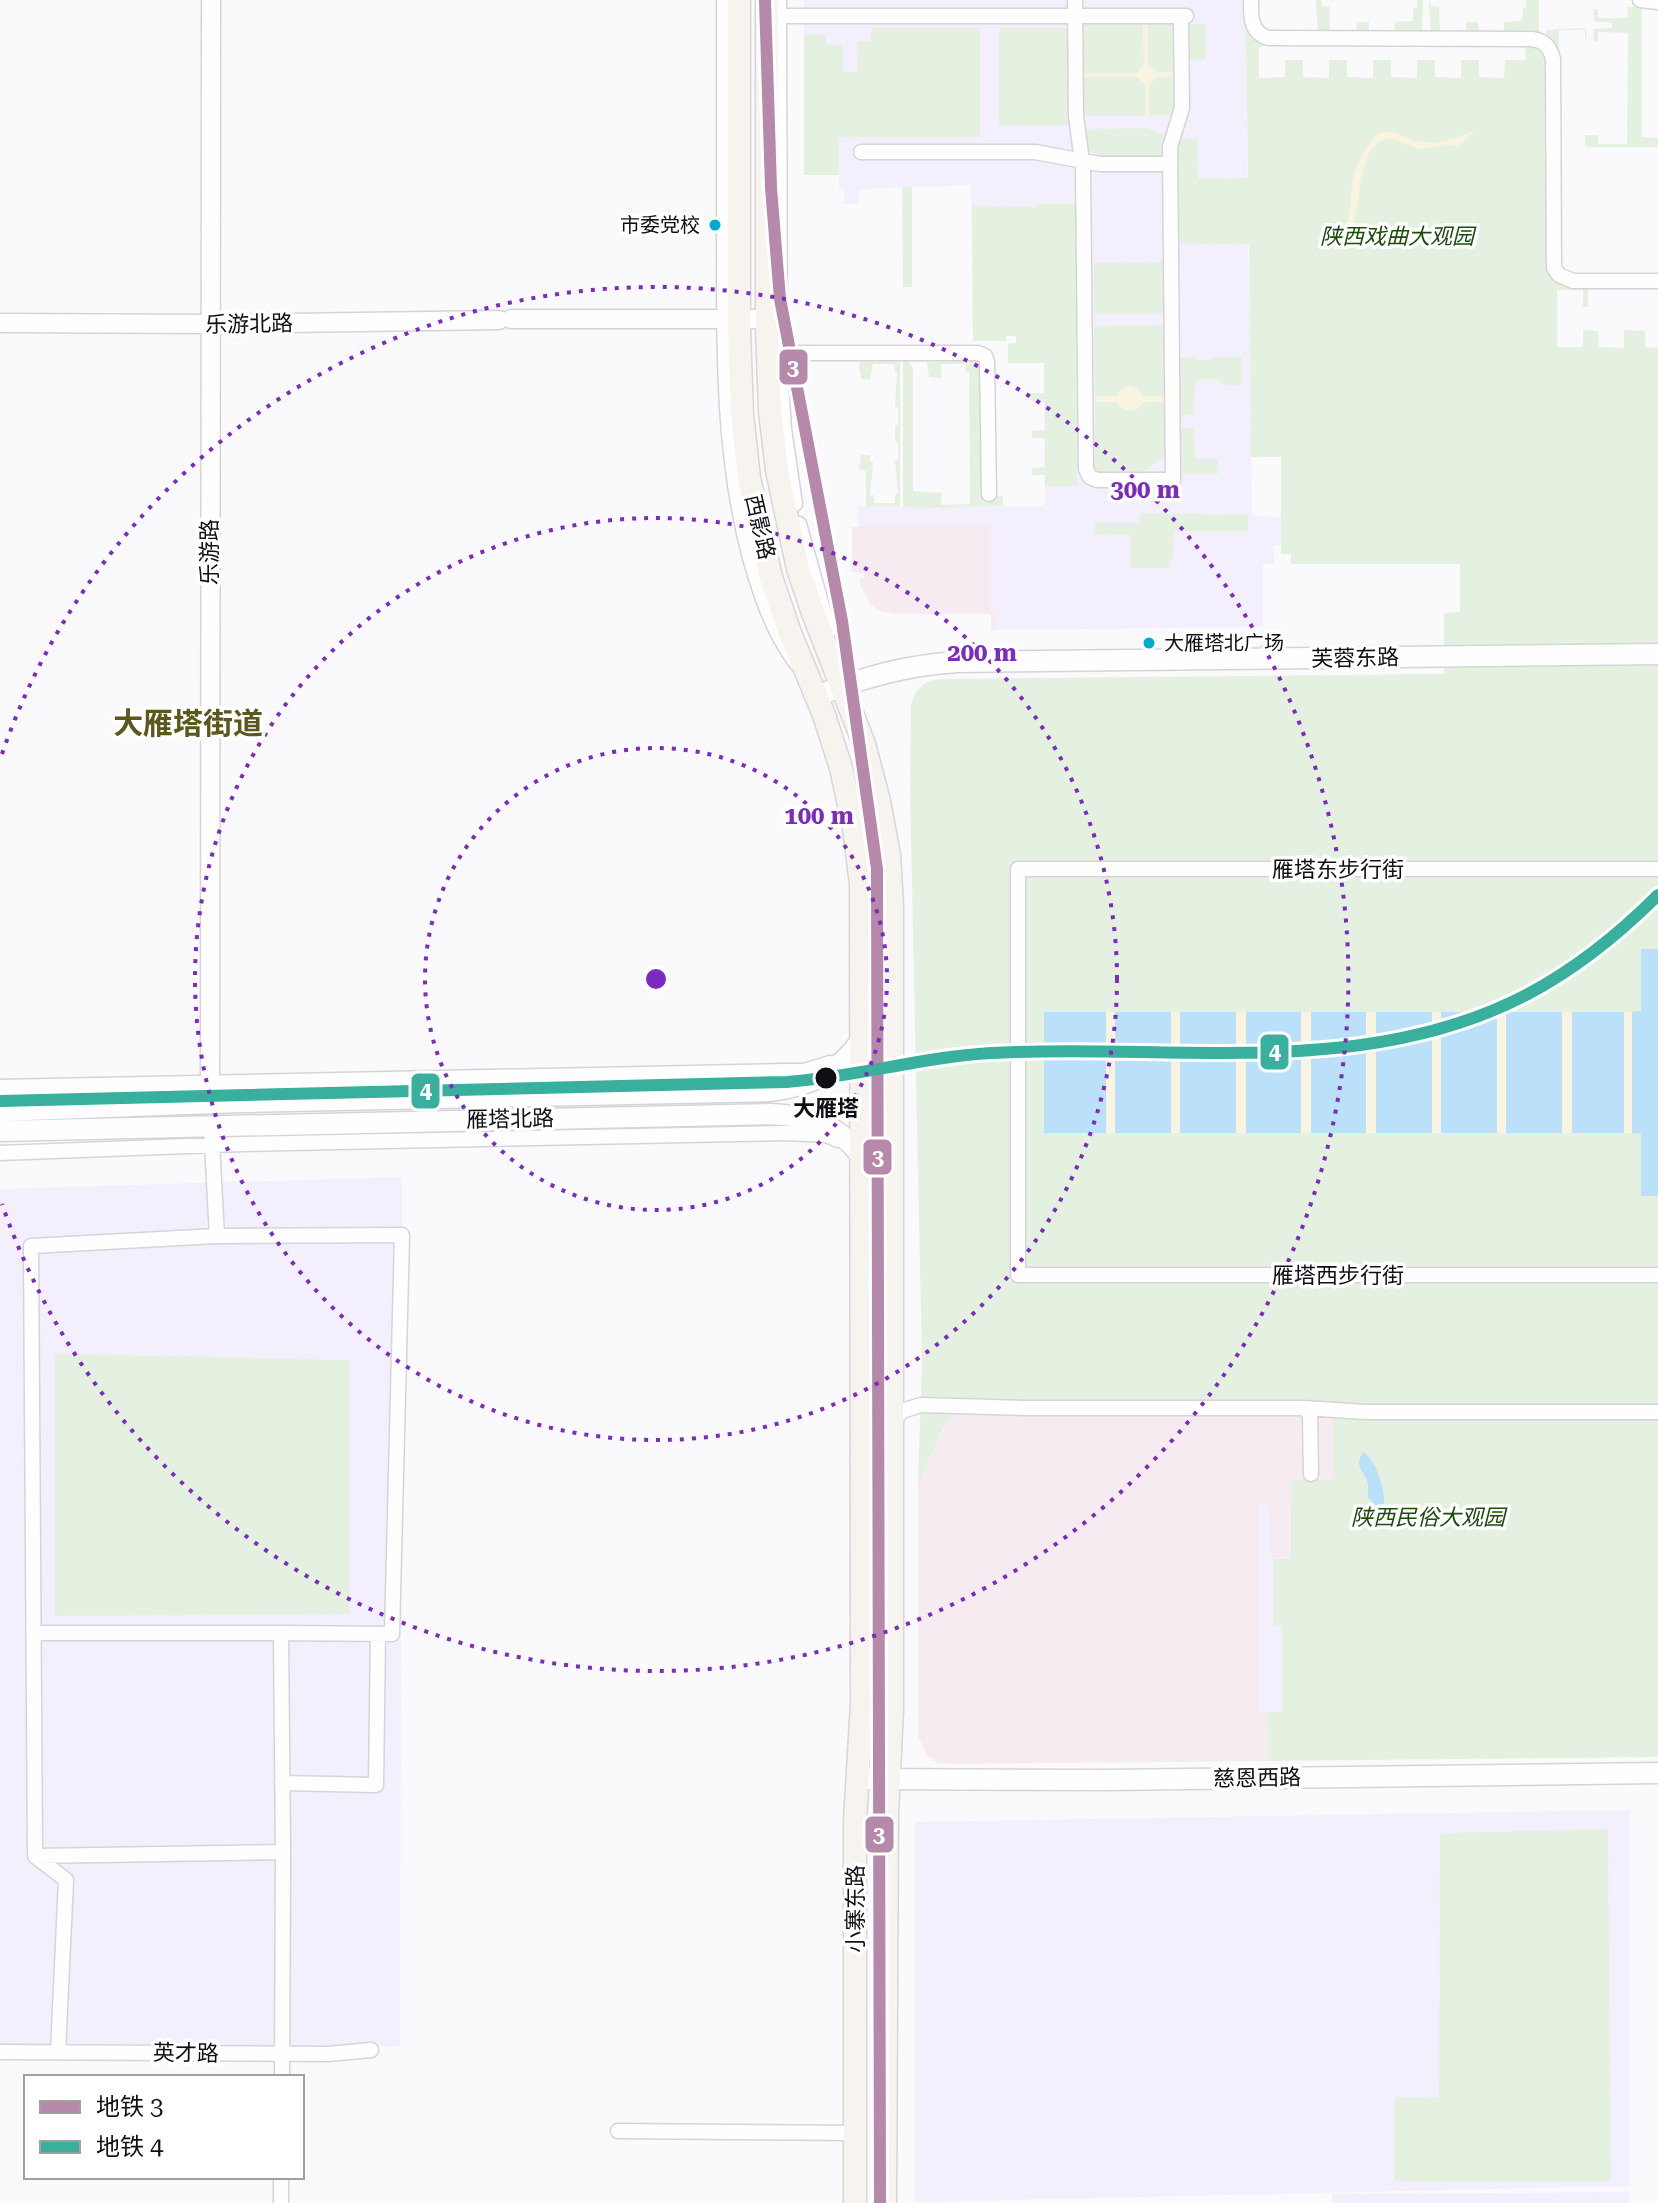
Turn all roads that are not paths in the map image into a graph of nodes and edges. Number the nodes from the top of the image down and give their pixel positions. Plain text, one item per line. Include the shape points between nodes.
1 (211, 0) edge
2 (724, 0) edge
3 (739, 0) edge
4 (1075, 0) edge
5 (1251, 0) edge
6 (1640, 0) edge
7 (1658, 2) edge
8 (773, 8) edge
9 (1075, 16) junction
10 (861, 152) dead end
11 (1083, 162) junction
12 (1170, 164) junction
13 (1658, 281) edge
14 (731, 319) junction
15 (767, 319) junction
16 (0, 323) edge
17 (210, 324) junction
18 (780, 353) junction
19 (989, 494) dead end
20 (1658, 654) edge
21 (843, 686) junction
22 (817, 696) junction
23 (1658, 869) edge
24 (862, 1039) junction
25 (0, 1087) edge
26 (210, 1093) junction
27 (0, 1111) edge
28 (0, 1131) edge
29 (212, 1135) junction
30 (0, 1153) edge
31 (862, 1157) junction
32 (217, 1236) junction
33 (1018, 1275) joint
34 (1658, 1275) edge
35 (1304, 1408) junction
36 (1658, 1412) edge
37 (892, 1428) junction
38 (1311, 1474) dead end
39 (35, 1633) junction
40 (281, 1633) junction
41 (378, 1634) junction
42 (1658, 1773) edge
43 (857, 1779) junction
44 (889, 1779) junction
45 (282, 1783) junction
46 (283, 1852) junction
47 (35, 1856) junction
48 (371, 2050) dead end
49 (0, 2052) edge
50 (58, 2052) junction
51 (283, 2054) junction
52 (282, 2075) edge
53 (618, 2131) dead end
54 (855, 2133) junction
55 (281, 2179) edge
56 (281, 2203) edge
57 (855, 2203) edge
58 (885, 2203) edge

1 - 17 street, 乐游路
2 - 14 street
3 - 14 main road, 西影路
4 - 9 street
5 - 13 street via 1253,26 1268,38 1542,41 1553,59 1554,268 1573,281
6 - 7 street
8 - 9 street
8 - 15 main road, 西影路
8 - 18 street
9 - 11 street via 1076,116
9 - 12 street via 1184,16 1182,108
10 - 11 street via 1035,152
11 - 12 street
11 - 12 street via 1086,469 1097,480 1173,480
14 - 15 street, 乐游北路
14 - 17 street, 乐游北路
14 - 22 main road, 西影路 via 756,514 780,604
15 - 21 main road, 西影路 via 770,411 782,501 807,598
16 - 17 street, 乐游北路
17 - 26 street, 乐游路
18 - 19 street via 985,356
18 - 21 street via 793,494
20 - 21 main road, 芙蓉东路 via 958,662 899,668
21 - 22 main road, 芙蓉东路
21 - 37 main road, 小寨东路 via 864,744 889,855
22 - 24 main road, 西影路 via 841,768 859,857
23 - 33 street, 雁塔东步行街 via 1018,869
24 - 26 main road, 雁塔北路 via 846,1061 823,1078 770,1091
24 - 31 main road, 小寨东路
25 - 26 street
26 - 27 main road, 雁塔北路
28 - 29 main road, 雁塔北路
29 - 30 street
29 - 31 main road, 雁塔北路 via 770,1114 823,1123 845,1136
29 - 32 street
31 - 43 main road, 小寨东路 via 862,1704
32 - 39 street via 31,1246
32 - 41 street via 402,1235 392,1634
33 - 34 street, 雁塔西步行街
35 - 36 street
35 - 37 street via 921,1405 902,1411
35 - 38 street via 1310,1414
37 - 44 main road, 小寨东路
39 - 40 street
39 - 47 street
40 - 41 street
40 - 45 street
41 - 45 street via 376,1785
42 - 44 main road, 慈恩西路
43 - 44 main road, 慈恩西路
43 - 54 main road, 小寨东路
44 - 58 main road, 小寨东路
45 - 46 street
46 - 47 street
46 - 51 street
47 - 50 street via 66,1880
48 - 51 street, 英才路
49 - 50 street, 英才路
50 - 51 street, 英才路
51 - 52 street
53 - 54 street
54 - 57 main road, 小寨东路
55 - 56 street

